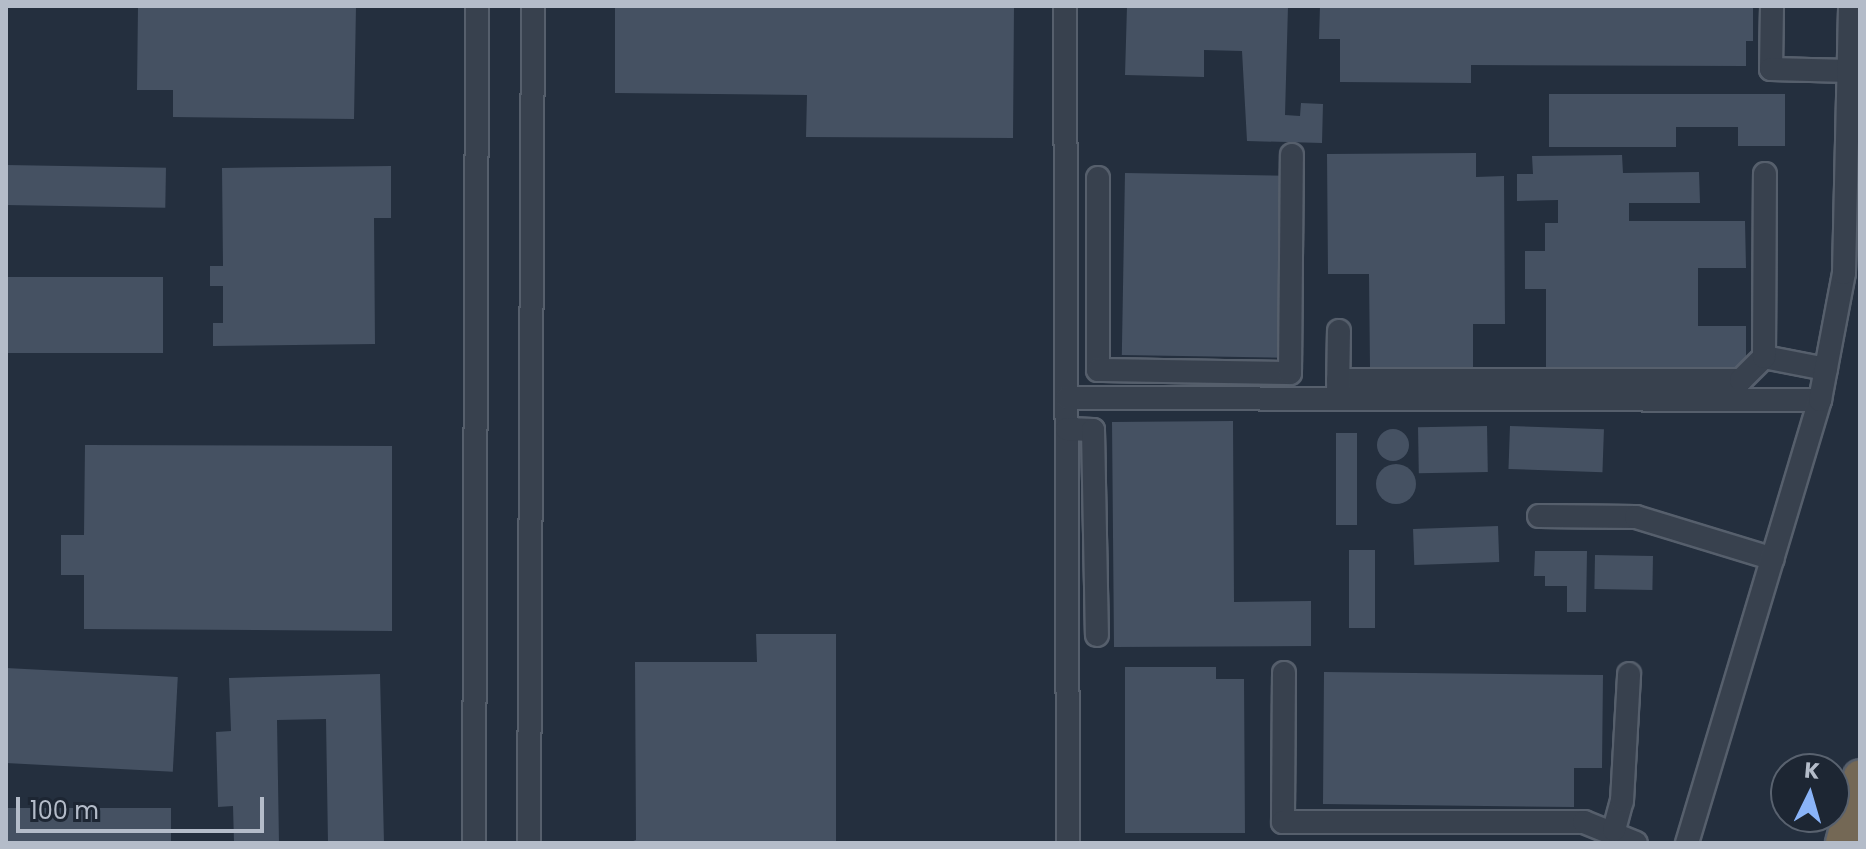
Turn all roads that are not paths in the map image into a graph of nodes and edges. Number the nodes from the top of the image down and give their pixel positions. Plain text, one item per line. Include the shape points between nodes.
1 (477, 6) edge
2 (533, 6) edge
3 (1065, 6) edge
4 (1772, 6) edge
5 (1850, 6) edge
6 (1850, 71) junction
7 (1292, 155) dead end
8 (1765, 174) dead end
9 (1098, 178) dead end
10 (1066, 227) junction
11 (1098, 227) junction
12 (1339, 331) dead end
13 (1764, 357) junction
14 (1826, 369) junction
15 (1338, 389) junction
16 (1067, 398) junction
17 (1820, 400) junction
18 (1067, 429) junction
19 (1539, 516) dead end
20 (1773, 559) junction
21 (1097, 635) dead end
22 (1284, 673) dead end
23 (1629, 674) dead end
24 (1860, 776) edge
25 (1614, 830) junction
26 (474, 843) edge
27 (529, 843) edge
28 (1068, 843) edge
29 (1636, 843) edge
30 (1687, 843) edge
31 (1842, 843) edge

1 - 26 street
2 - 27 street
3 - 10 street
4 - 6 street via 1771,69
5 - 6 street
6 - 14 street via 1844,273
7 - 11 street via 1290,373 1098,370
8 - 13 street
9 - 11 street
10 - 11 street
10 - 16 street
12 - 15 street
13 - 14 street
13 - 15 street via 1732,383
14 - 17 street
15 - 16 street
15 - 17 street
16 - 18 street
17 - 20 street
18 - 21 street via 1093,430
18 - 28 street
19 - 20 street via 1636,517
20 - 30 street
22 - 25 street via 1283,822 1584,822
23 - 25 street
24 - 31 highway
25 - 29 street

